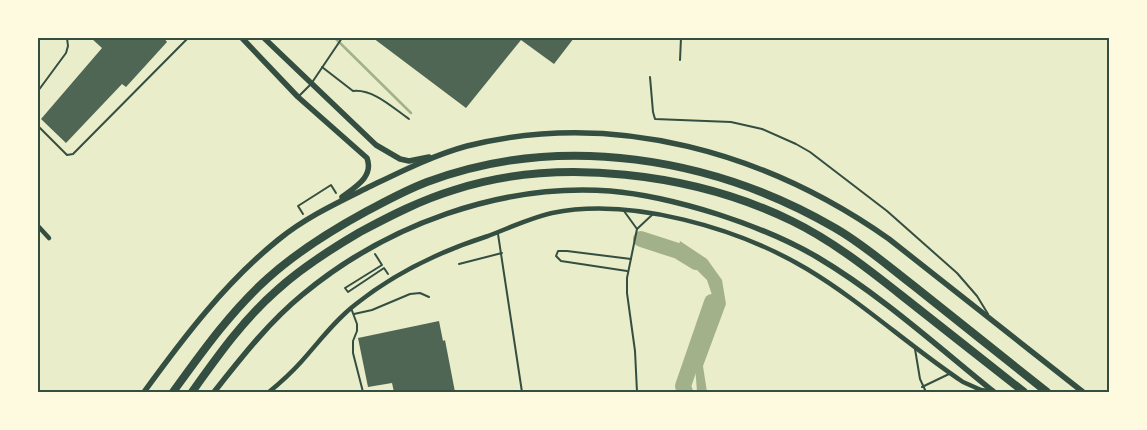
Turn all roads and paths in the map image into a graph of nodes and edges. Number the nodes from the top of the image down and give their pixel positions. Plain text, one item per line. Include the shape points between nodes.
1 (67, 38) edge
2 (180, 38) edge
3 (188, 38) edge
4 (242, 38) edge
5 (264, 38) edge
6 (342, 38) edge
7 (681, 38) edge
8 (184, 41) junction
9 (680, 60) dead end
10 (322, 67) junction
11 (650, 77) dead end
12 (311, 84) junction
13 (38, 91) edge
14 (298, 97) junction
15 (409, 119) dead end
16 (38, 126) edge
17 (441, 155) junction
18 (298, 206) dead end
19 (331, 206) junction
20 (622, 209) junction
21 (652, 214) junction
22 (306, 220) junction
23 (38, 226) edge
24 (637, 229) junction
25 (498, 232) junction
26 (49, 238) dead end
27 (502, 254) junction
28 (631, 259) junction
29 (459, 264) dead end
30 (628, 271) junction
31 (429, 297) dead end
32 (351, 308) junction
33 (353, 314) junction
34 (992, 321) junction
35 (915, 346) junction
36 (949, 373) junction
37 (922, 388) junction
38 (144, 392) edge
39 (173, 392) edge
40 (192, 392) edge
41 (214, 392) edge
42 (269, 392) edge
43 (363, 392) edge
44 (522, 392) edge
45 (637, 392) edge
46 (926, 392) edge
47 (994, 392) edge
48 (1024, 392) edge
49 (1047, 392) edge
50 (1083, 392) edge

1 - 13 lane via 66,53
2 - 8 lane
3 - 8 lane
4 - 14 main road
5 - 12 main road
6 - 10 lane
7 - 9 lane
8 - 16 lane via 73,154 67,155
10 - 12 lane
10 - 15 lane via 353,91 371,93
11 - 34 lane via 652,112 657,120 731,122 762,129 810,152 887,211 957,273 977,296
12 - 14 lane
12 - 17 main road via 376,145 393,156 409,161
14 - 19 main road via 362,152 369,165 364,179
17 - 19 main road
17 - 34 main road via 512,138 583,133 653,138 712,152 768,172 857,217
18 - 22 path
19 - 22 main road
20 - 21 street
20 - 24 lane
20 - 25 street via 551,214
21 - 24 lane
21 - 35 street via 708,226 754,242 806,268
22 - 38 main road via 236,277
23 - 26 street
24 - 28 lane
25 - 27 lane
25 - 32 street via 424,261
27 - 29 lane
27 - 44 lane
28 - 30 lane
28 - 30 lane via 567,250 558,251 556,256 561,261
30 - 45 lane via 627,293
31 - 33 lane via 420,293 410,294 372,310
32 - 33 lane
32 - 42 street
33 - 43 lane via 357,331 353,353
34 - 50 main road
35 - 36 street
35 - 37 lane
36 - 37 lane
36 - 47 street via 974,388
37 - 46 lane
39 - 49 highway via 214,337 252,294 287,262 344,223 402,193 462,172 530,159 586,156 624,158 706,173 747,185 817,218 880,259
40 - 48 highway via 225,347 276,290 342,242 401,212 455,190 529,175 567,172 638,176 681,183 722,194 793,222 872,272
41 - 47 main road via 250,346 287,309 361,253 455,211 515,197 576,191 641,195 687,205 740,221 775,236 815,256 864,287

